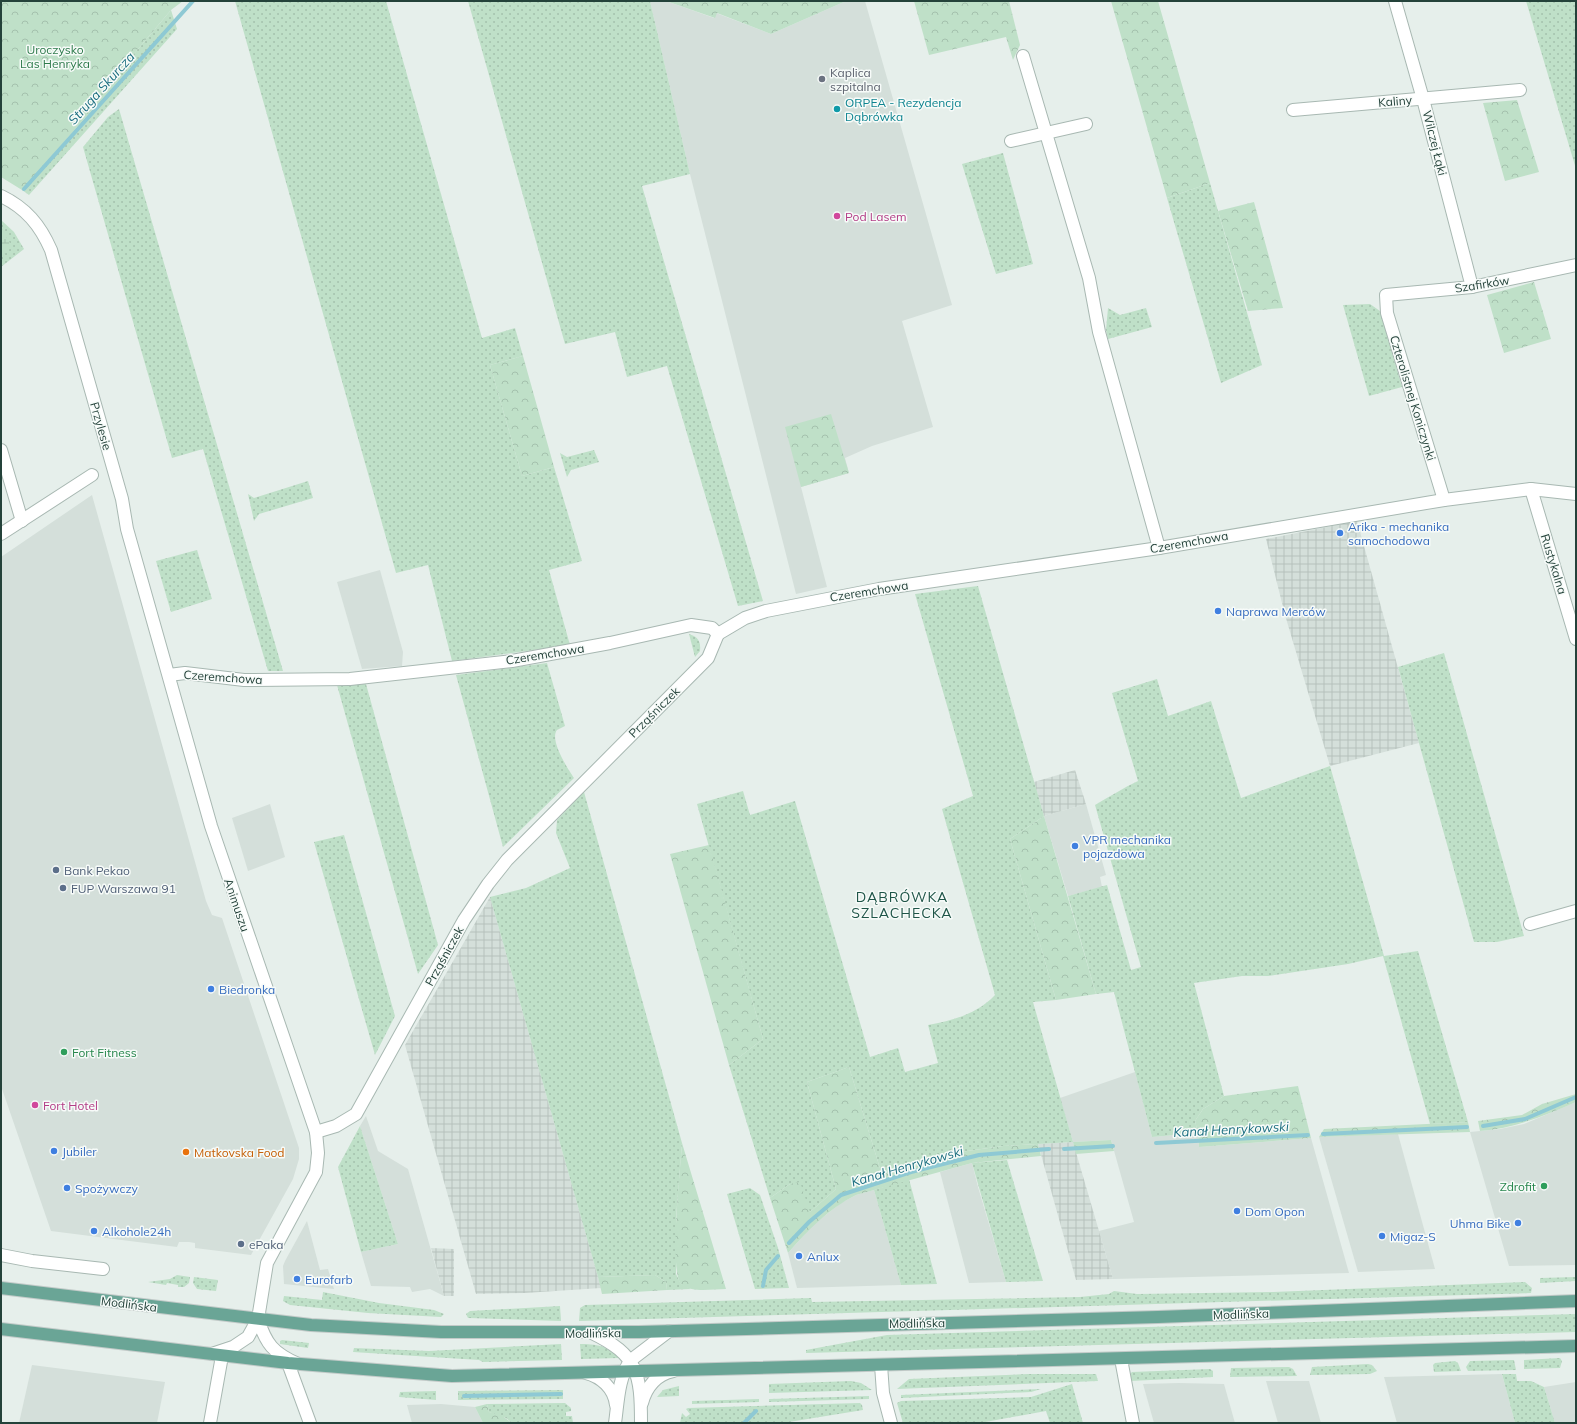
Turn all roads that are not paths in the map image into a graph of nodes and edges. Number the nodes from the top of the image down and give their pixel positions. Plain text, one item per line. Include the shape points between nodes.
1 (1395, 1) edge
2 (1023, 56) dead end
3 (1520, 90) dead end
4 (1423, 99) junction
5 (1293, 110) dead end
6 (1086, 124) dead end
7 (1046, 132) junction
8 (1011, 141) dead end
9 (1, 196) edge
10 (1576, 265) edge
11 (1472, 287) junction
12 (1386, 295) joint
13 (1, 450) edge
14 (92, 475) dead end
15 (1531, 489) junction
16 (1576, 494) edge
17 (1444, 500) junction
18 (22, 521) junction
19 (1, 534) edge
20 (1159, 548) junction
21 (718, 634) junction
22 (1576, 639) edge
23 (168, 675) junction
24 (1576, 911) edge
25 (1530, 924) dead end
26 (316, 1132) junction
27 (1, 1255) edge
28 (103, 1269) dead end
29 (1, 1288) edge
30 (1576, 1301) edge
31 (258, 1319) junction
32 (1, 1329) edge
33 (668, 1331) junction
34 (592, 1333) junction
35 (1576, 1346) edge
36 (217, 1355) junction
37 (1121, 1359) junction
38 (631, 1360) junction
39 (293, 1363) junction
40 (881, 1364) junction
41 (673, 1370) junction
42 (630, 1372) junction
43 (586, 1373) junction
44 (617, 1410) junction
45 (641, 1410) junction
46 (210, 1423) edge
47 (310, 1423) edge
48 (614, 1423) edge
49 (641, 1423) edge
50 (891, 1423) edge
51 (1134, 1423) edge

1 - 4 street, Wilczej Łąki
2 - 7 street
3 - 4 street, Kaliny
4 - 5 street, Kaliny
4 - 11 street, Wilczej Łąki
6 - 7 street
7 - 8 street
7 - 20 street via 1089,278 1099,332
9 - 23 street, Przylesie via 24,211 42,230 51,250 122,499 127,529
10 - 11 street, Szafirków
11 - 12 street, Szafirków
12 - 17 street, Czterolistnej Koniczynki via 1387,313
13 - 18 street
14 - 18 street
15 - 16 street, Czeremchowa
15 - 17 street, Czeremchowa
15 - 22 street, Rustykalna
17 - 20 street, Czeremchowa
18 - 19 street
20 - 21 street, Czeremchowa via 821,599 745,618
21 - 23 street, Czeremchowa via 712,628 691,626 610,644 512,661 350,678 244,680 185,673
21 - 26 street, Prząśniczek via 708,658 527,839 488,884 464,920 356,1114 336,1126
23 - 26 street, Animuszu via 210,826
24 - 25 street
26 - 31 street via 316,1172 267,1263
27 - 28 street
29 - 31 main road, Modlińska
30 - 33 main road, Modlińska via 1158,1317
31 - 34 main road, Modlińska via 311,1325 441,1332
31 - 36 street via 248,1337
31 - 39 street via 265,1339 279,1354
32 - 36 main road
33 - 34 main road, Modlińska
33 - 38 street
34 - 38 street via 617,1346
35 - 37 main road
36 - 39 main road
36 - 46 street
37 - 40 main road
37 - 51 street
38 - 42 street
39 - 43 main road via 452,1376
39 - 47 street
40 - 41 main road
40 - 50 street via 883,1392
41 - 42 main road
41 - 45 street via 660,1375 654,1381 645,1393
42 - 43 main road
42 - 44 street
42 - 45 street via 641,1400
43 - 44 street via 595,1376 609,1387
44 - 48 street
45 - 49 street

